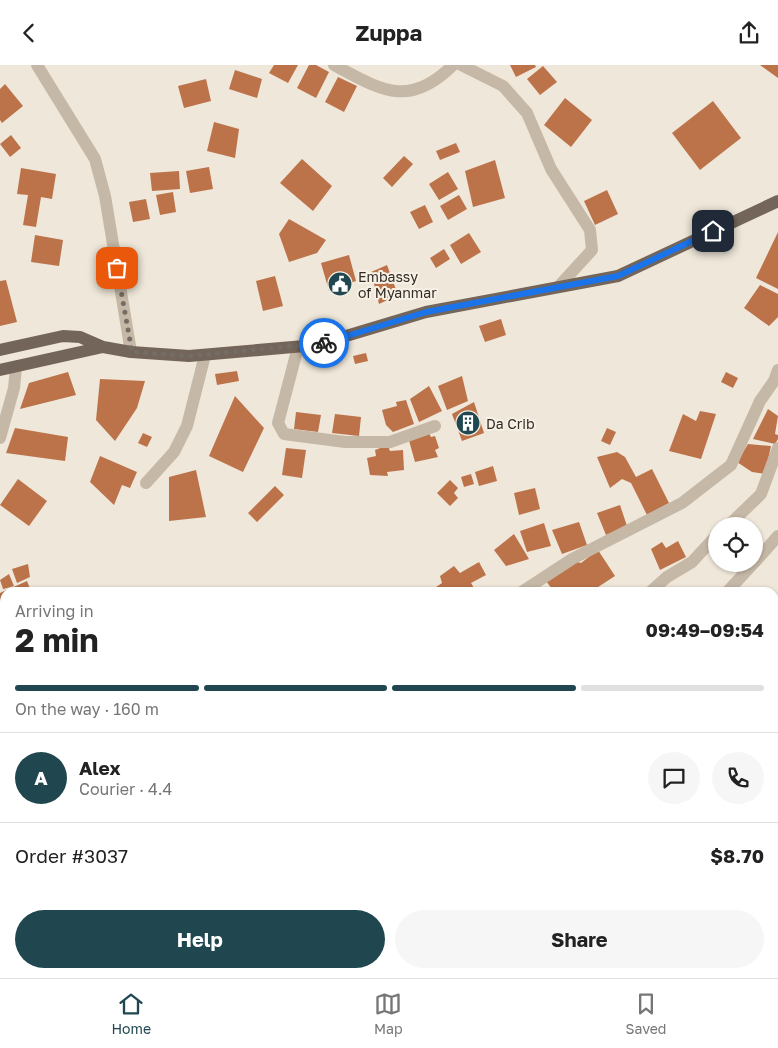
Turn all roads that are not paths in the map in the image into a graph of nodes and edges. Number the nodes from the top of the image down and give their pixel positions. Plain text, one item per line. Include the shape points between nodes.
1 (37, 65) edge
2 (334, 65) edge
3 (453, 65) edge
4 (461, 65) edge
5 (778, 201) edge
6 (560, 285) junction
7 (103, 347) junction
8 (298, 347) junction
9 (0, 349) edge
10 (132, 352) junction
11 (205, 355) junction
12 (16, 367) junction
13 (0, 370) edge
14 (778, 370) edge
15 (435, 426) dead end
16 (0, 438) edge
17 (778, 448) edge
18 (146, 483) dead end
19 (737, 517) edge
20 (778, 536) edge
21 (708, 545) edge
22 (763, 554) edge
23 (746, 572) edge
24 (529, 587) edge
25 (656, 587) edge
26 (732, 587) edge

1 - 10 street via 95,159 105,196
2 - 3 street via 380,89 408,93 440,79
4 - 6 street via 503,86 527,113 551,169 590,230 592,250
5 - 6 main road via 618,276
6 - 8 main road via 426,312 316,345
7 - 9 main road via 80,337 63,336
7 - 10 main road
7 - 12 main road
8 - 11 main road
8 - 15 street via 278,423 284,434 345,442 390,441
10 - 11 main road
11 - 18 street via 187,426 174,452
12 - 13 main road
12 - 16 street via 14,388
14 - 24 street via 731,465 682,503 572,559
17 - 19 street via 761,494
20 - 22 street
21 - 25 street via 692,562
23 - 26 street

